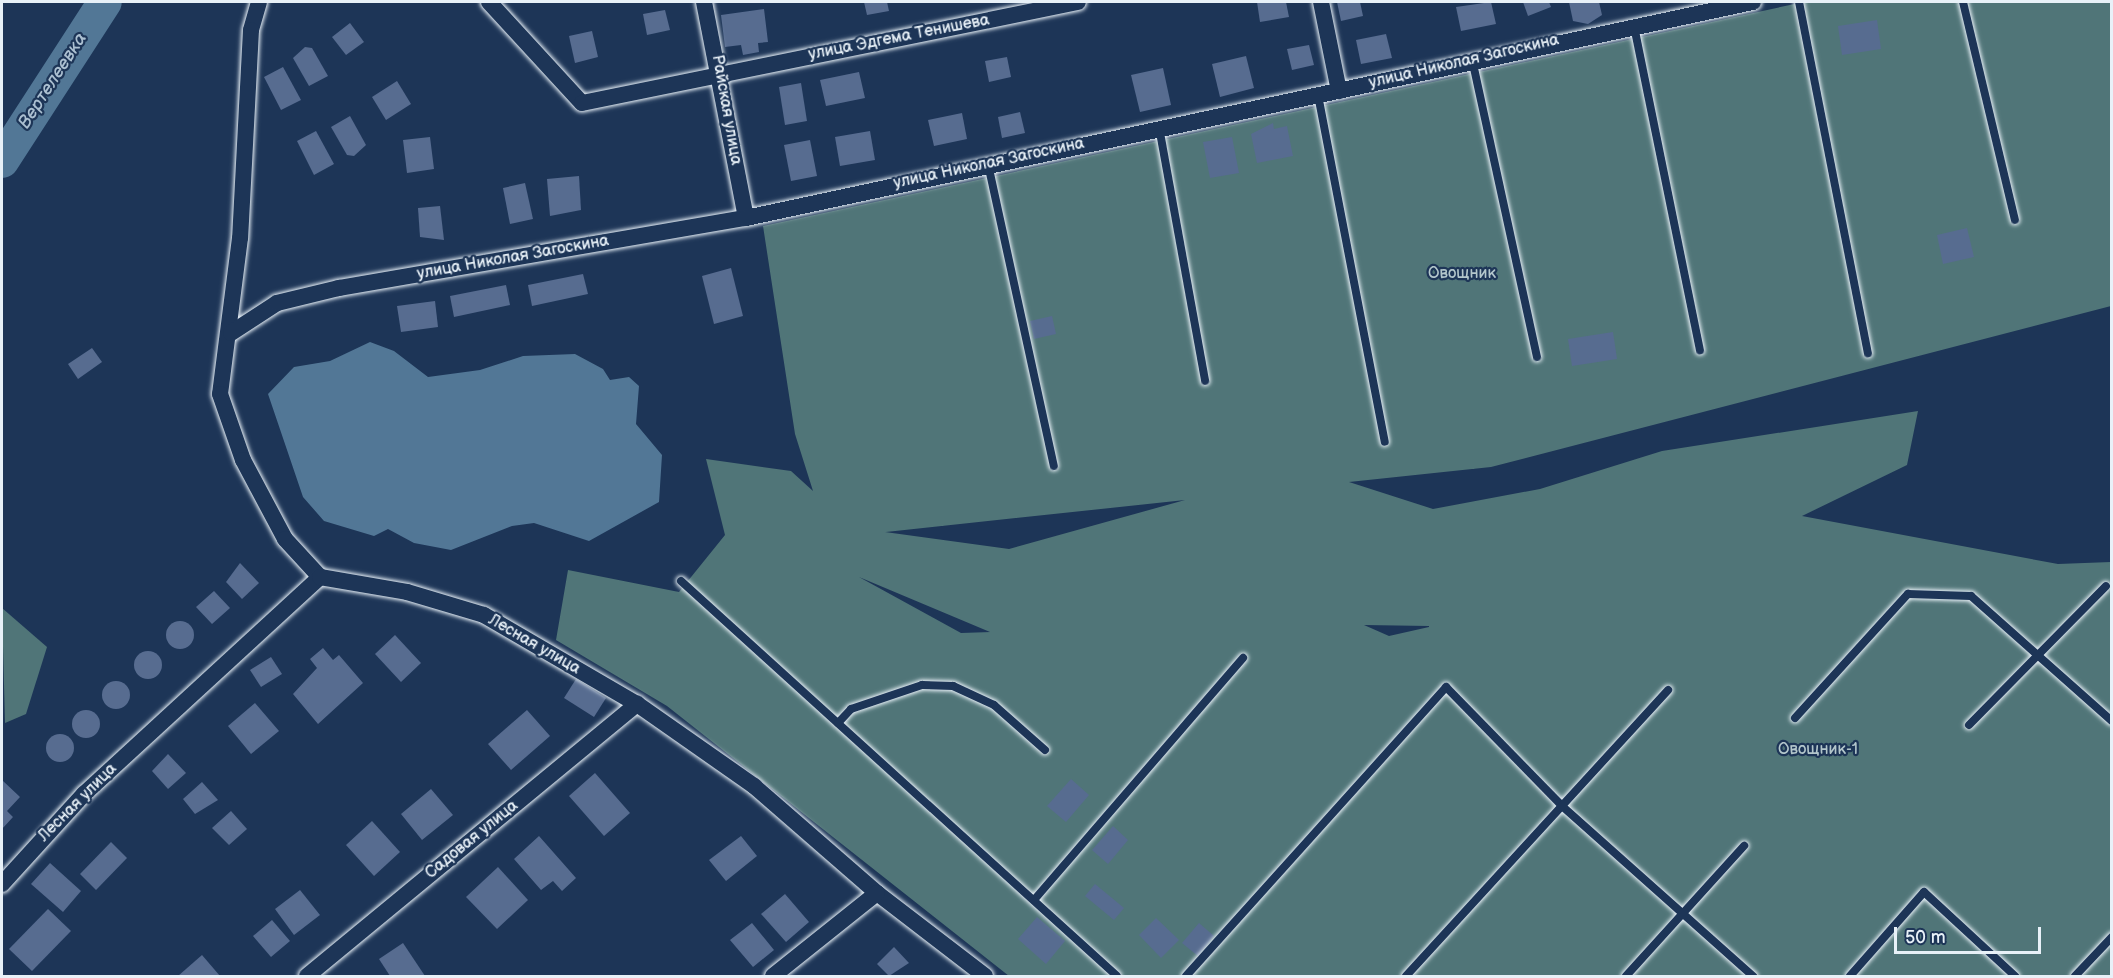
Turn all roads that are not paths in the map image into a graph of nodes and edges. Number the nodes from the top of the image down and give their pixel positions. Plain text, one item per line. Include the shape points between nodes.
1 (259, 2) edge
2 (489, 2) edge
3 (704, 2) edge
4 (1078, 2) edge
5 (1321, 2) edge
6 (1753, 2) edge
7 (1799, 2) edge
8 (1963, 2) edge
9 (1634, 26) junction
10 (1472, 59) junction
11 (721, 74) junction
12 (1340, 91) junction
13 (1318, 94) junction
14 (1158, 127) junction
15 (988, 164) junction
16 (746, 218) junction
17 (2015, 220) dead end
18 (231, 333) junction
19 (1700, 350) dead end
20 (1868, 353) dead end
21 (1537, 357) dead end
22 (1205, 381) dead end
23 (1385, 442) dead end
24 (1054, 466) dead end
25 (320, 578) junction
26 (681, 581) dead end
27 (2106, 586) dead end
28 (2037, 655) junction
29 (1243, 658) dead end
30 (1668, 690) dead end
31 (637, 704) junction
32 (1795, 718) dead end
33 (2112, 721) edge
34 (838, 723) junction
35 (1969, 725) dead end
36 (1045, 750) dead end
37 (1562, 806) junction
38 (1744, 846) dead end
39 (2, 884) edge
40 (876, 893) junction
41 (1034, 900) junction
42 (1683, 914) junction
43 (2112, 937) edge
44 (307, 976) edge
45 (773, 976) edge
46 (985, 976) edge
47 (1117, 976) edge
48 (1186, 976) edge
49 (1406, 976) edge
50 (1626, 976) edge
51 (1753, 976) edge
52 (1850, 976) edge
53 (2015, 976) edge
54 (2075, 976) edge

1 - 18 street via 251,30
2 - 11 street, улица Эдгема Тенишева via 582,103
3 - 11 street, Райская улица
4 - 11 street, улица Эдгема Тенишева
5 - 12 street
6 - 9 street, улица Николая Загоскина
7 - 20 lane
8 - 17 lane
9 - 10 street, улица Николая Загоскина
9 - 19 lane
10 - 12 street, улица Николая Загоскина
10 - 21 lane
11 - 16 street, Райская улица
12 - 13 street, улица Николая Загоскина
13 - 14 street, улица Николая Загоскина
13 - 23 lane
14 - 15 street, улица Николая Загоскина
14 - 22 lane
15 - 16 street, улица Николая Загоскина
15 - 24 lane
16 - 18 street, улица Николая Загоскина via 339,288 277,303
18 - 25 street via 220,363 220,394 243,460 285,539
25 - 31 street, Лесная улица via 407,592 484,615
25 - 39 street, Лесная улица via 84,794
26 - 34 lane
27 - 28 lane
28 - 32 lane via 1971,596 1908,594
28 - 33 lane
28 - 35 lane
29 - 41 lane
30 - 37 lane
31 - 40 street, Лесная улица via 754,786
31 - 44 street, Садовая улица
34 - 36 lane via 851,709 922,685 953,686 994,705
34 - 41 lane
37 - 42 lane
37 - 48 lane via 1446,687
37 - 49 lane
38 - 42 lane
40 - 45 street
40 - 46 street, Лесная улица
41 - 47 lane
42 - 50 lane
42 - 51 lane
43 - 54 lane
52 - 53 lane via 1924,892

